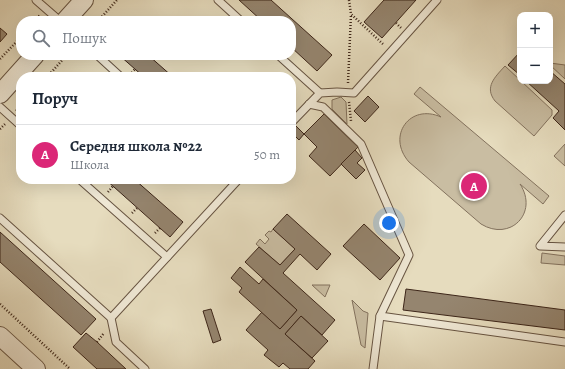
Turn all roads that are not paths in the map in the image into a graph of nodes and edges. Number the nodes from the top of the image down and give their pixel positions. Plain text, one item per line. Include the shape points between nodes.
1 (36, 0) edge
2 (84, 0) edge
3 (218, 0) edge
4 (437, 0) edge
5 (54, 16) edge
6 (70, 16) edge
7 (236, 16) edge
8 (30, 60) edge
9 (102, 60) edge
10 (284, 60) edge
11 (18, 72) edge
12 (116, 72) edge
13 (16, 74) edge
14 (4, 86) edge
15 (320, 93) junction
16 (309, 104) junction
17 (0, 107) edge
18 (296, 118) edge
19 (16, 121) edge
20 (85, 184) edge
21 (232, 184) edge
22 (565, 215) edge
23 (0, 218) edge
24 (565, 247) edge
25 (167, 258) junction
26 (380, 316) junction
27 (111, 318) junction
28 (0, 336) edge
29 (565, 342) edge
30 (36, 369) edge
31 (145, 369) edge
32 (373, 369) edge

1 - 5 lane
2 - 6 street
3 - 7 lane
4 - 15 lane via 354,94
8 - 11 street
9 - 12 lane
10 - 15 lane
13 - 14 street
15 - 16 lane
16 - 18 lane
16 - 26 lane via 323,107 361,144 409,255
17 - 19 lane
20 - 25 lane
21 - 25 lane
22 - 24 lane via 540,246
23 - 27 lane
25 - 27 lane
26 - 29 lane
26 - 32 lane
27 - 31 lane via 116,342
28 - 30 street

